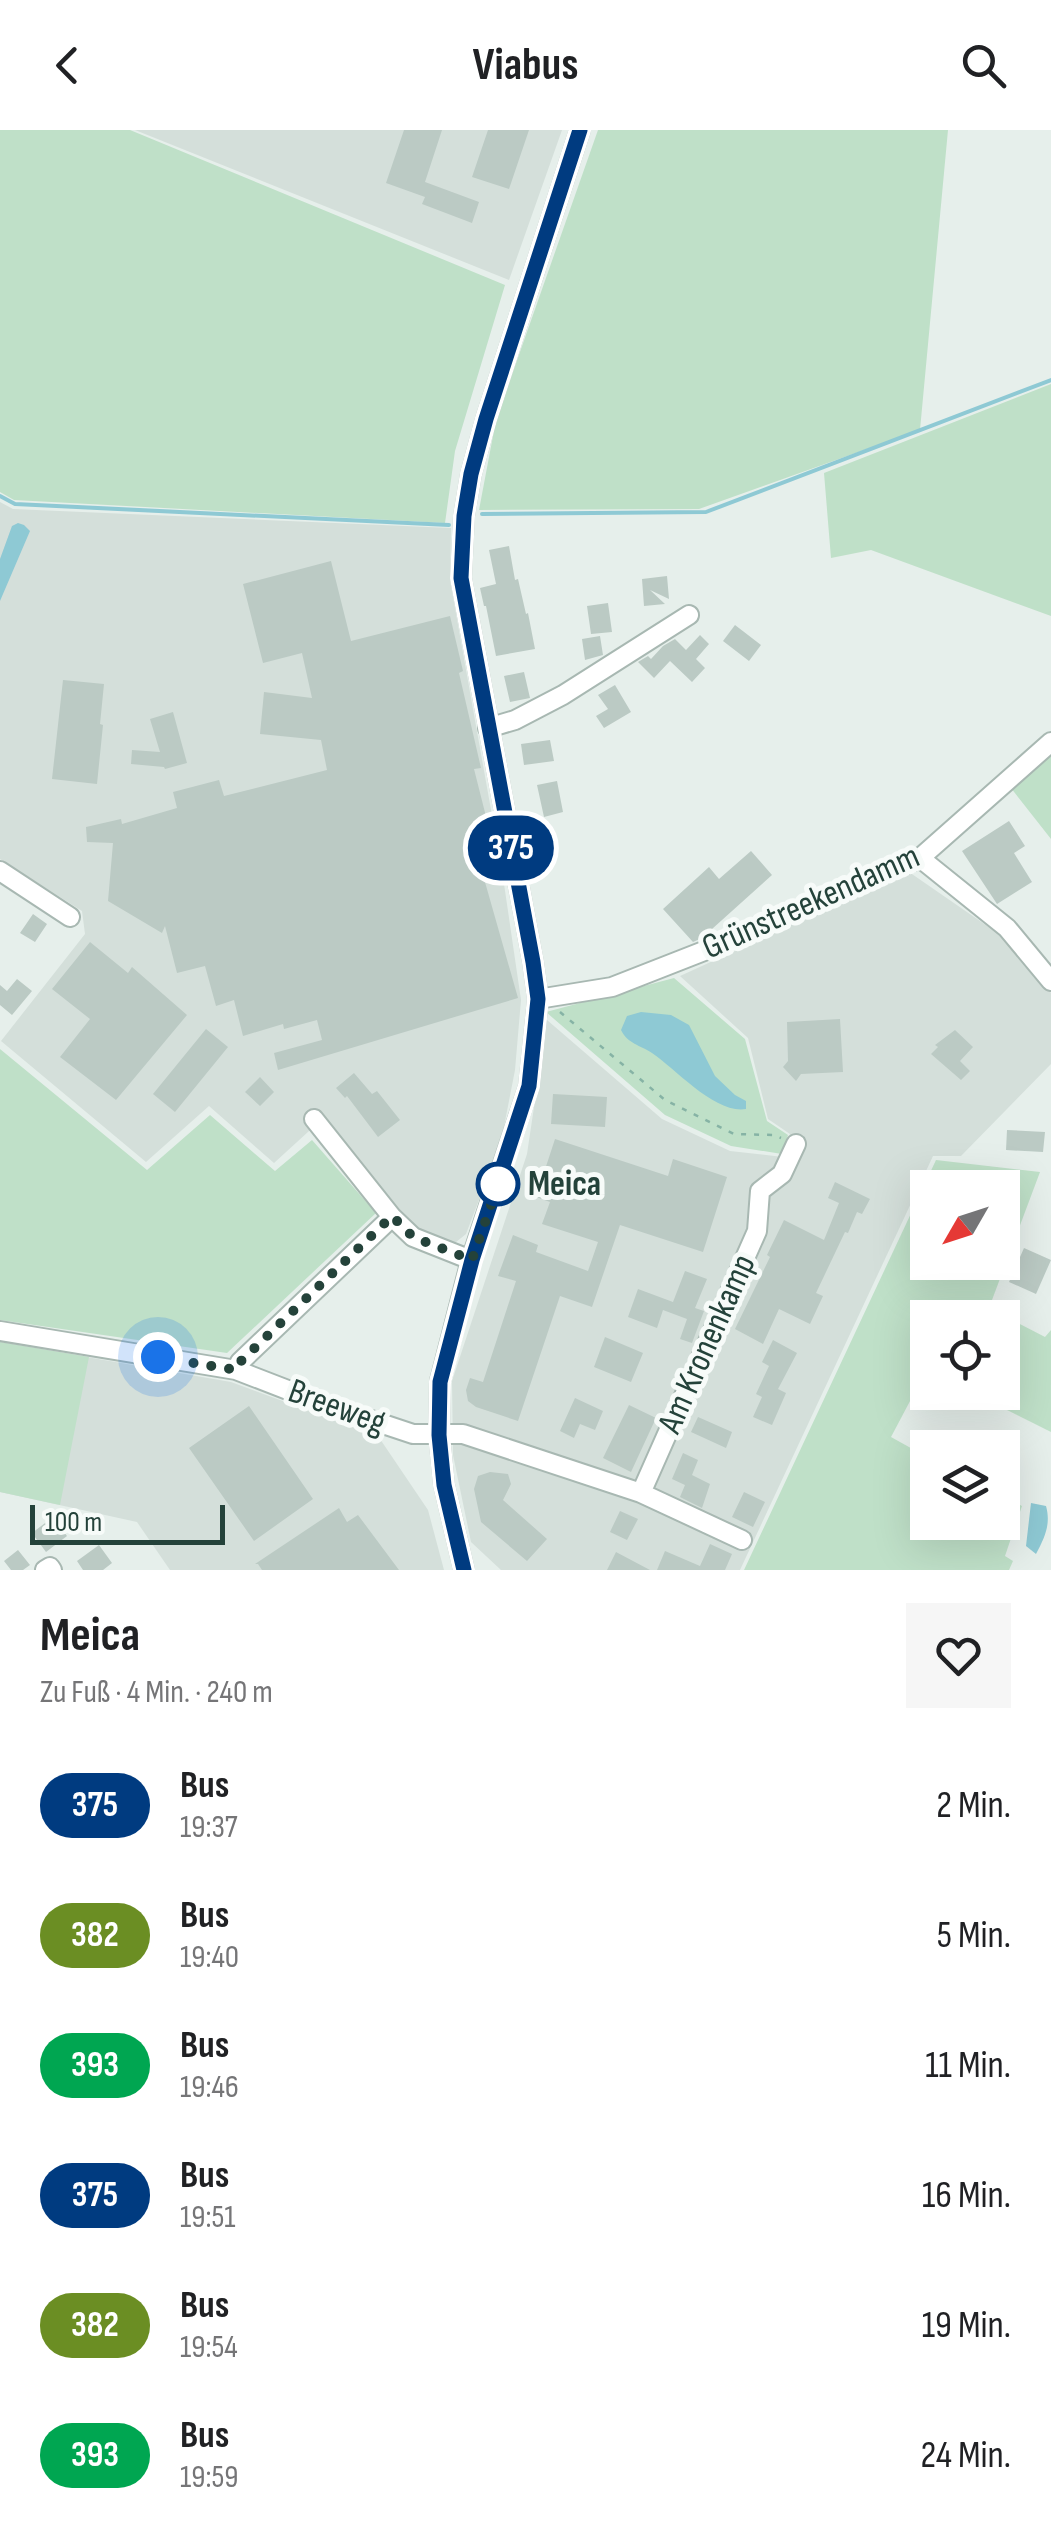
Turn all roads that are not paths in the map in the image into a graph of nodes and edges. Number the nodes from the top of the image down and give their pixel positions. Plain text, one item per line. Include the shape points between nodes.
1 (580, 130) edge
2 (689, 615) dead end
3 (488, 728) junction
4 (1051, 742) edge
5 (920, 858) junction
6 (0, 871) edge
7 (70, 917) dead end
8 (1051, 981) edge
9 (544, 998) junction
10 (314, 1119) dead end
11 (796, 1144) road end
12 (392, 1216) junction
13 (472, 1260) junction
14 (0, 1331) edge
15 (236, 1370) junction
16 (439, 1435) junction
17 (641, 1493) junction
18 (742, 1540) dead end
19 (45, 1570) edge
20 (52, 1570) edge
21 (464, 1570) edge

1 - 3 street via 486,419 464,516 461,578
2 - 3 street via 564,695
3 - 9 street
4 - 5 street, Grünstreekendamm
5 - 8 street via 1007,928
5 - 9 street, Grünstreekendamm via 626,982
6 - 7 street
9 - 13 street via 529,1086
10 - 12 street
11 - 17 street, Am Kronenkamp via 782,1174 760,1191 757,1231
12 - 13 street via 413,1237
12 - 15 street
13 - 16 street via 440,1382
14 - 15 street, Breeweg
15 - 16 street, Breeweg via 413,1434
16 - 17 street via 464,1434
16 - 21 street
17 - 18 street
19 - 20 street

